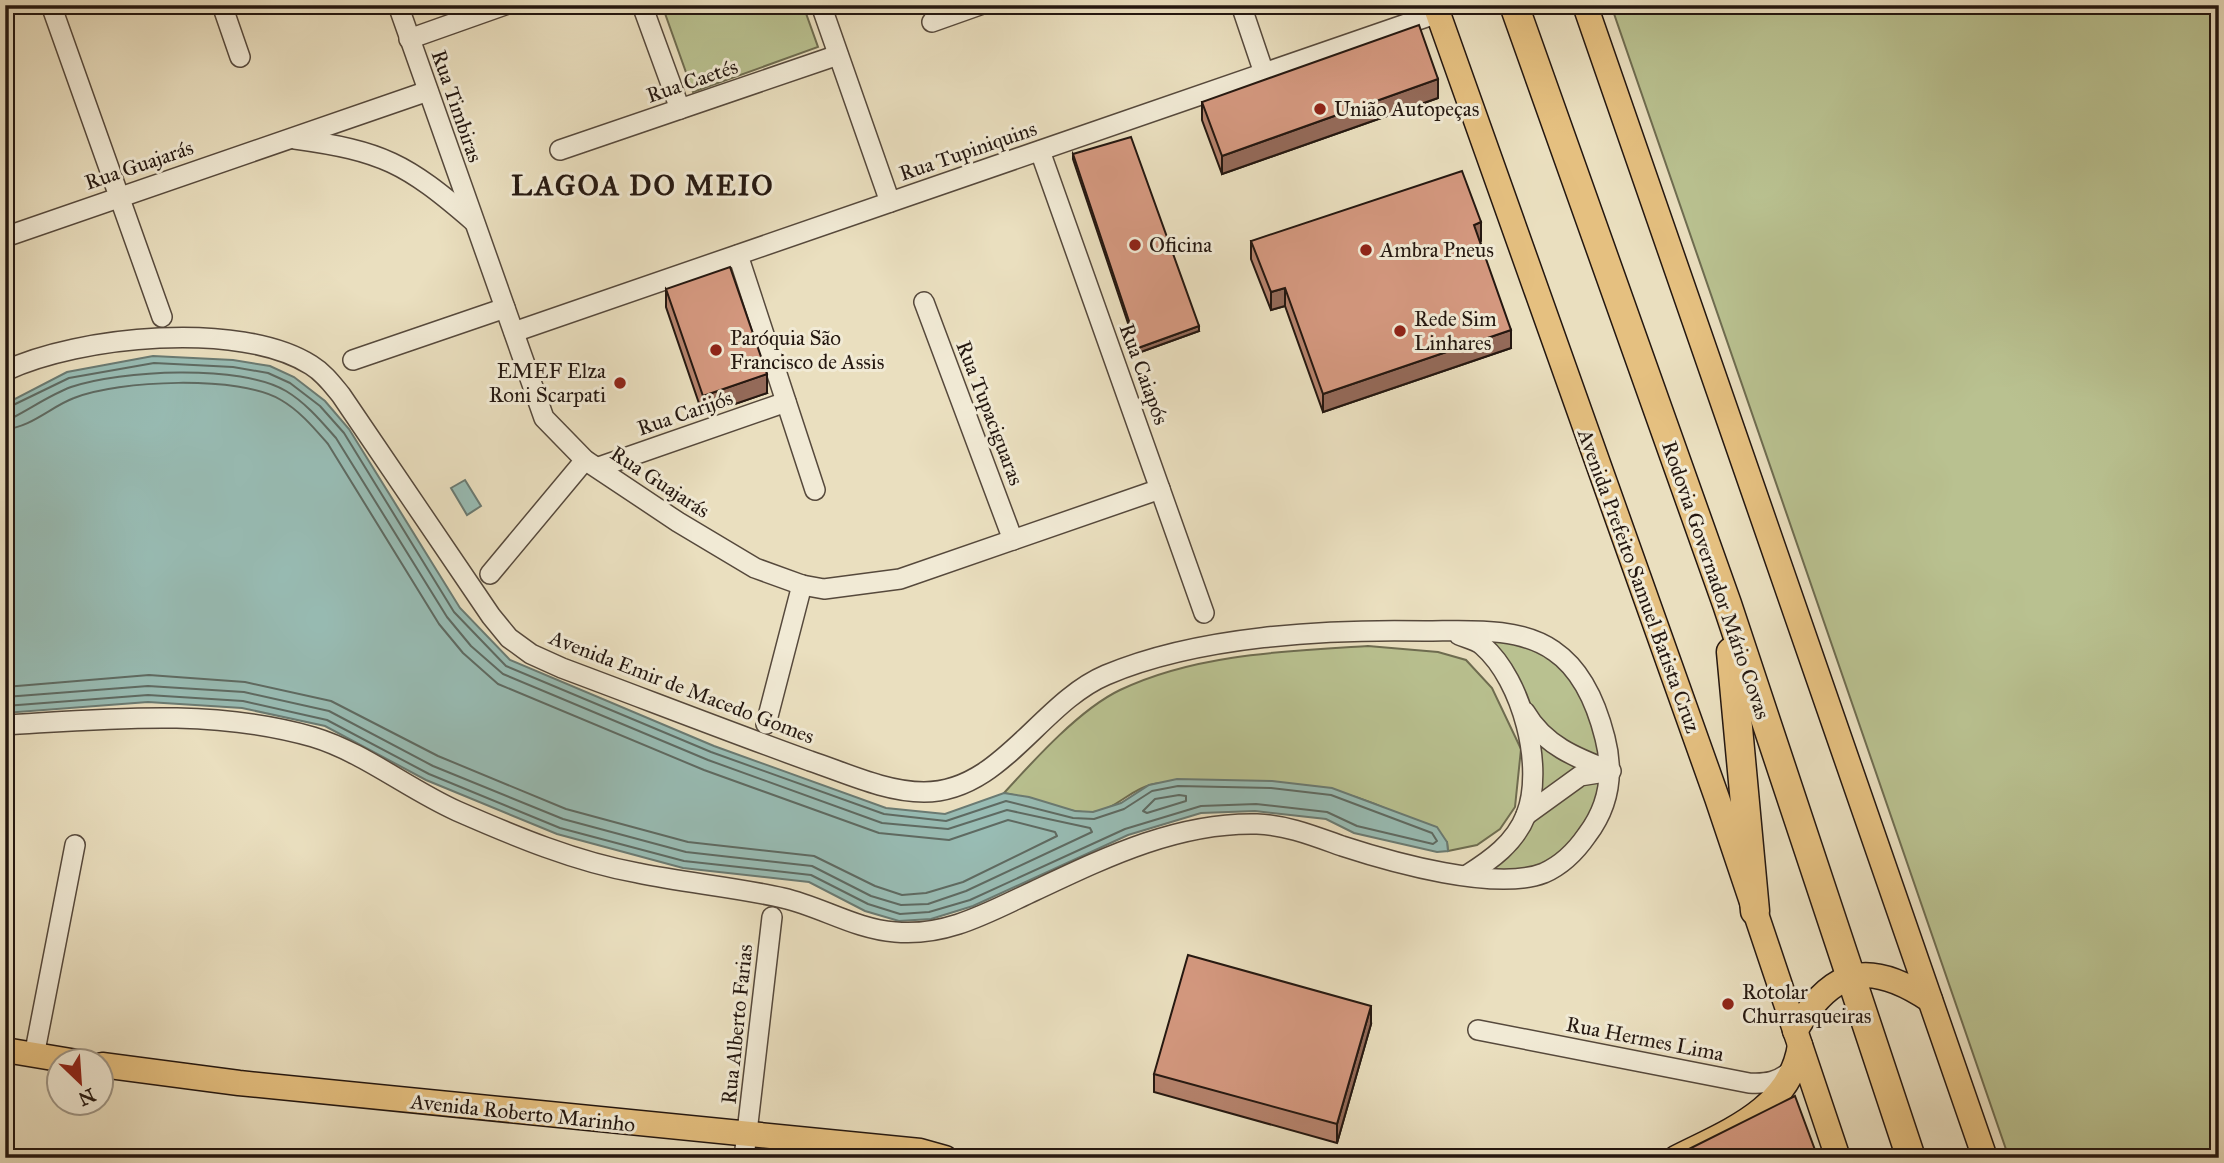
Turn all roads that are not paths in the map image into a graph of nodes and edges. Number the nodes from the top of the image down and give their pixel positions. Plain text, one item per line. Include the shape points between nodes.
1 (51, 5) edge
2 (222, 5) edge
3 (398, 5) edge
4 (505, 5) edge
5 (642, 5) edge
6 (821, 5) edge
7 (980, 5) edge
8 (1241, 5) edge
9 (1514, 5) edge
10 (1585, 5) edge
11 (1436, 9) edge
12 (932, 22) dead end
13 (409, 39) junction
14 (838, 55) junction
15 (240, 57) dead end
16 (1264, 73) junction
17 (428, 92) junction
18 (680, 109) junction
19 (288, 138) junction
20 (560, 150) dead end
21 (1040, 150) junction
22 (119, 195) junction
23 (890, 202) junction
24 (473, 222) junction
25 (5, 237) edge
26 (738, 255) junction
27 (924, 302) dead end
28 (505, 308) junction
29 (162, 317) dead end
30 (514, 332) junction
31 (353, 360) dead end
32 (5, 371) edge
33 (786, 402) junction
34 (592, 464) junction
35 (1160, 489) junction
36 (815, 490) dead end
37 (1013, 540) junction
38 (490, 574) dead end
39 (802, 585) junction
40 (1727, 604) junction
41 (1204, 613) dead end
42 (1448, 631) junction
43 (1517, 700) junction
44 (766, 724) dead end
45 (5, 725) edge
46 (1611, 771) junction
47 (1526, 816) junction
48 (75, 845) dead end
49 (1466, 875) junction
50 (1755, 911) junction
51 (772, 917) dead end
52 (1849, 976) junction
53 (1930, 1000) junction
54 (1478, 1030) dead end
55 (1798, 1047) junction
56 (5, 1050) edge
57 (34, 1056) junction
58 (46, 1058) edge
59 (116, 1067) edge
60 (746, 1147) edge
61 (945, 1158) edge
62 (1676, 1158) edge
63 (1838, 1158) edge
64 (1911, 1158) edge
65 (1985, 1158) edge

1 - 22 street
2 - 15 street
3 - 13 street, Rua Timbiras
4 - 13 street
5 - 18 street
6 - 14 street
7 - 12 street
8 - 16 street
9 - 40 highway, Rodovia Governador Mário Covas
10 - 53 main road
11 - 16 street, Rua Tupiniquins
11 - 50 main road, Avenida Prefeito Samuel Batista Cruz
13 - 17 street, Rua Timbiras
14 - 18 street, Rua Caetés
14 - 23 street
16 - 21 street, Rua Tupiniquins
17 - 19 street, Rua Guajarás
17 - 24 street, Rua Timbiras
18 - 20 street, Rua Caetés
19 - 22 street, Rua Guajarás
19 - 24 street, Rua Guajarás via 385,157 417,175
21 - 23 street, Rua Tupiniquins
21 - 35 street, Rua Caiapós
22 - 25 street, Rua Guajarás
22 - 29 street
23 - 26 street, Rua Tupiniquins
24 - 28 street, Rua Guajarás
26 - 30 street, Rua Tupiniquins
26 - 33 street
27 - 37 street, Rua Tupaciguaras
28 - 30 street, Rua Guajarás
28 - 31 street
30 - 34 street, Rua Guajarás via 544,418 569,448
32 - 42 street, Avenida Emir de Macedo Gomes via 76,348 167,336 236,342 282,352 309,364 341,395 480,603 509,638 531,654 763,744 859,778 920,792 951,788 981,774 1080,688 1132,666 1215,645 1272,637 1339,631
33 - 34 street, Rua Carijós
33 - 36 street
34 - 38 street
34 - 39 street, Rua Guajarás via 755,568
35 - 37 street, Rua Guajarás
35 - 41 street, Rua Caiapós
37 - 39 street, Rua Guajarás via 900,579 824,589
39 - 44 street
40 - 50 highway
40 - 52 highway, Rodovia Governador Mário Covas
42 - 43 street, Avenida Emir de Macedo Gomes via 1482,644 1503,668
42 - 46 street, Avenida Emir de Macedo Gomes via 1506,633 1549,646 1572,666 1588,693 1600,718
43 - 46 street via 1532,725 1567,755
43 - 47 street, Avenida Emir de Macedo Gomes via 1535,777
45 - 49 street, Avenida Emir de Macedo Gomes via 155,717 212,718 271,727 321,739 452,808 580,858 633,873 787,898 855,926 888,932 926,934 967,922 1133,847 1177,832 1222,825 1266,824 1419,868
46 - 47 street via 1580,776
46 - 49 street, Avenida Emir de Macedo Gomes via 1598,820 1577,850 1551,870 1520,880
47 - 49 street, Avenida Emir de Macedo Gomes via 1495,858
48 - 57 street
50 - 55 main road, Avenida Prefeito Samuel Batista Cruz
51 - 60 street, Rua Alberto Farias
52 - 53 main road via 1874,975 1903,982
52 - 55 main road via 1808,1009
52 - 64 highway, Rodovia Governador Mário Covas
53 - 65 main road
54 - 55 street, Rua Hermes Lima via 1767,1084 1782,1078
55 - 62 main road via 1776,1098 1758,1114
55 - 63 main road, Avenida Prefeito Samuel Batista Cruz
56 - 57 main road
57 - 58 main road
59 - 60 main road, Avenida Roberto Marinho
60 - 61 main road, Avenida Roberto Marinho via 920,1151

